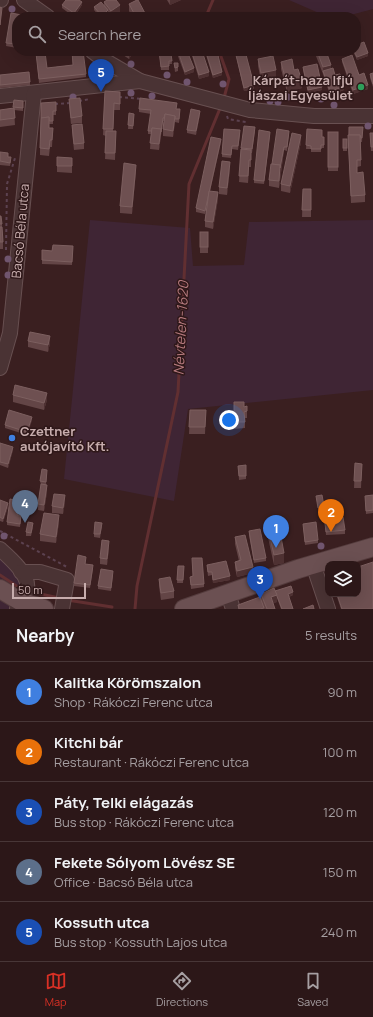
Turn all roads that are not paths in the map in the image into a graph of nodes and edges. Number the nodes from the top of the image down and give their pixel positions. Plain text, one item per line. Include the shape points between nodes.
1 (24, 0) edge
2 (41, 12) edge
3 (99, 56) edge
4 (140, 81) junction
5 (34, 93) junction
6 (1, 97) edge
7 (373, 116) edge
8 (0, 368) edge
9 (373, 547) edge
10 (0, 549) edge
11 (313, 564) junction
12 (21, 572) junction
13 (0, 589) edge
14 (230, 602) edge
15 (19, 605) edge
16 (44, 609) edge
17 (62, 609) edge
18 (184, 609) edge
19 (328, 609) edge

1 - 2 street
3 - 4 street
4 - 5 street
4 - 7 street via 250,110 299,115
5 - 6 street
5 - 8 street, Bacsó Béla utca via 10,333
9 - 11 main road
10 - 12 street
11 - 14 main road
11 - 19 street
12 - 15 street via 27,588
12 - 17 street via 40,572 67,580
13 - 15 main road
14 - 18 main road
15 - 16 main road

